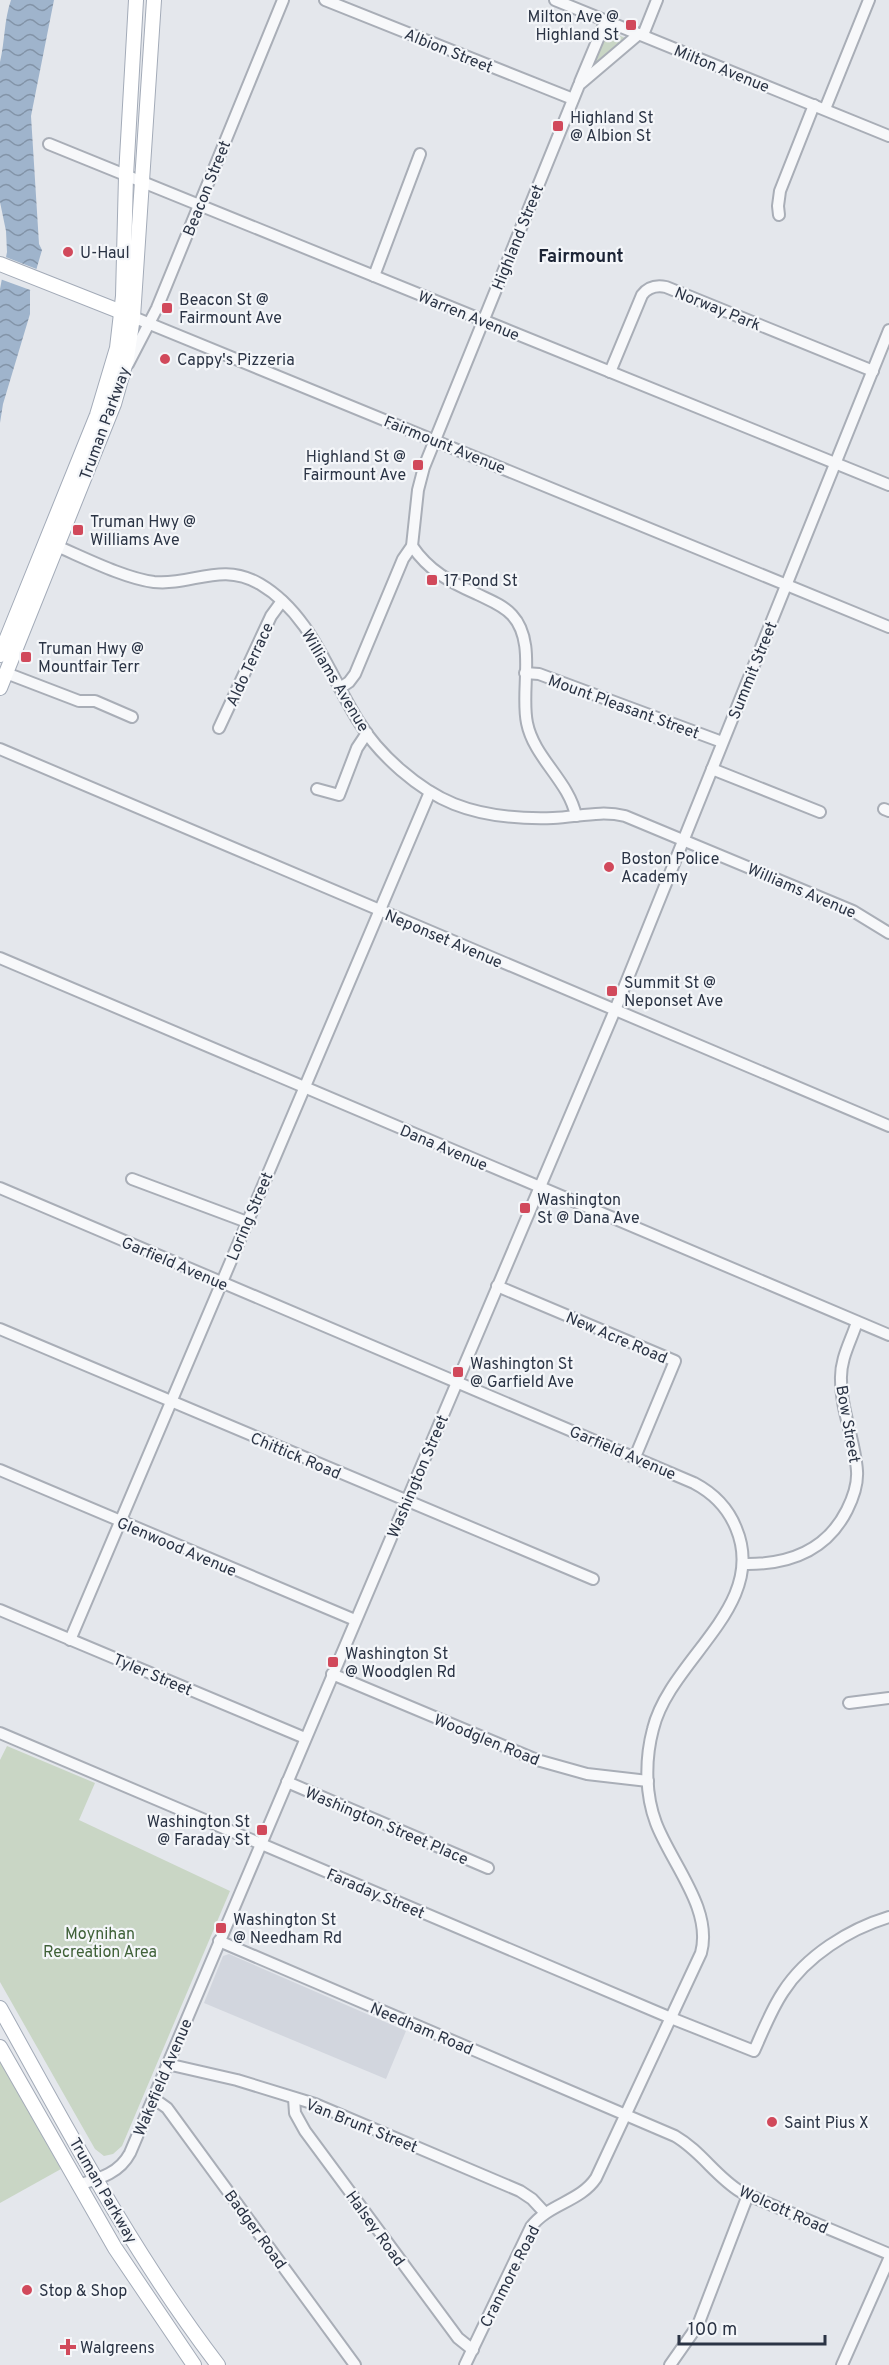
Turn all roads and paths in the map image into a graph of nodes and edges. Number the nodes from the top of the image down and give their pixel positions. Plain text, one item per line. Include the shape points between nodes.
1 (136, 0) edge
2 (154, 0) edge
3 (283, 0) edge
4 (325, 0) edge
5 (555, 0) edge
6 (657, 0) edge
7 (869, 0) edge
8 (606, 20) junction
9 (134, 27) junction
10 (153, 28) junction
11 (641, 34) junction
12 (579, 85) junction
13 (573, 99) junction
14 (819, 107) junction
15 (889, 136) edge
16 (49, 144) dead end
17 (420, 154) dead end
18 (126, 176) junction
19 (141, 182) junction
20 (199, 206) junction
21 (779, 215) dead end
22 (0, 264) edge
23 (374, 276) junction
24 (127, 314) junction
25 (483, 321) junction
26 (150, 323) junction
27 (889, 330) edge
28 (884, 355) edge
29 (873, 371) junction
30 (124, 372) junction
31 (610, 372) junction
32 (434, 440) junction
33 (835, 463) junction
34 (889, 485) edge
35 (51, 544) junction
36 (412, 546) junction
37 (786, 584) junction
38 (282, 601) junction
39 (889, 627) edge
40 (0, 655) edge
41 (6, 673) junction
42 (525, 673) junction
43 (0, 688) edge
44 (340, 688) junction
45 (132, 717) dead end
46 (219, 728) dead end
47 (367, 733) junction
48 (722, 742) junction
49 (0, 749) edge
50 (712, 769) junction
51 (317, 789) dead end
52 (430, 792) junction
53 (820, 813) dead end
54 (576, 816) junction
55 (683, 841) junction
56 (379, 910) junction
57 (889, 933) edge
58 (0, 958) edge
59 (615, 1010) junction
60 (304, 1087) junction
61 (889, 1126) edge
62 (132, 1179) dead end
63 (0, 1188) edge
64 (539, 1188) junction
65 (247, 1222) junction
66 (221, 1282) junction
67 (497, 1286) junction
68 (857, 1322) junction
69 (0, 1329) edge
70 (889, 1335) edge
71 (457, 1382) junction
72 (171, 1402) junction
73 (635, 1457) junction
74 (0, 1470) edge
75 (406, 1502) junction
76 (120, 1522) junction
77 (743, 1564) junction
78 (593, 1579) dead end
79 (0, 1610) edge
80 (355, 1620) junction
81 (70, 1640) junction
82 (332, 1674) junction
83 (889, 1698) edge
84 (849, 1703) dead end
85 (0, 1733) edge
86 (305, 1738) junction
87 (648, 1781) junction
88 (286, 1782) junction
89 (260, 1844) junction
90 (488, 1869) dead end
91 (889, 1917) edge
92 (219, 1941) junction
93 (0, 2008) edge
94 (671, 2018) junction
95 (0, 2047) edge
96 (167, 2064) junction
97 (153, 2098) junction
98 (294, 2098) junction
99 (626, 2115) junction
100 (96, 2179) junction
101 (78, 2186) junction
102 (748, 2195) junction
103 (545, 2213) junction
104 (889, 2254) edge
105 (889, 2259) edge
106 (473, 2350) junction
107 (194, 2365) edge
108 (218, 2365) edge
109 (355, 2365) edge
110 (465, 2365) edge
111 (670, 2365) edge
112 (843, 2365) edge

1 - 9 main road, Truman Parkway
2 - 10 main road, Truman Parkway
3 - 20 street, Beacon Street
4 - 13 street, Albion Street
5 - 8 street, Milton Avenue
6 - 11 street, Highland Street
7 - 14 street
8 - 11 street, Milton Avenue
8 - 12 street, Highland Street
9 - 10 main road
9 - 18 main road, Truman Parkway
10 - 19 main road, Truman Parkway
11 - 12 street, Highland Street
11 - 14 street, Milton Avenue
12 - 13 street, Highland Street
13 - 25 street, Highland Street
14 - 15 street, Milton Avenue
14 - 21 street via 780,191
16 - 18 street, Warren Avenue
17 - 23 street
18 - 19 street, Warren Avenue
18 - 24 main road, Truman Parkway
19 - 20 street, Warren Avenue
19 - 24 main road, Truman Parkway
20 - 23 street, Warren Avenue
20 - 26 street, Beacon Street
22 - 24 main road, Fairmount Avenue
23 - 25 street, Warren Avenue
24 - 26 street, Fairmount Avenue
24 - 30 main road, Truman Parkway
24 - 35 main road, Truman Parkway via 103,400
25 - 31 street, Warren Avenue
25 - 32 street, Highland Street
26 - 30 street, Beacon Street
26 - 32 street, Fairmount Avenue
27 - 28 street, Summit Street
28 - 29 street, Summit Street
29 - 31 street, Norway Park via 657,286 642,295
29 - 33 street, Summit Street
30 - 35 main road, Truman Parkway via 105,429
31 - 33 street, Warren Avenue
32 - 36 street, Highland Street via 419,482
32 - 37 street, Fairmount Avenue
33 - 34 street, Warren Avenue
33 - 37 street, Summit Street
35 - 38 street, Williams Avenue via 144,580 169,582 220,573 244,577
35 - 40 main road, Truman Parkway
35 - 41 main road, Truman Parkway
36 - 42 street via 438,574 511,614 524,636
36 - 44 street, Highland Street via 355,674
37 - 39 street, Fairmount Avenue
37 - 48 street, Summit Street
38 - 44 street, Williams Avenue via 308,631
38 - 46 street, Aldo Terrace via 271,616
41 - 43 main road, Truman Parkway
41 - 45 street
42 - 48 street, Mount Pleasant Street
42 - 54 street via 528,729 572,802
44 - 47 street, Williams Avenue
47 - 51 street via 339,795
47 - 52 street, Williams Avenue via 402,770
48 - 50 street, Summit Street
49 - 56 street, Neponset Avenue
50 - 53 street
50 - 55 street, Summit Street
52 - 54 street, Williams Avenue via 462,807 490,814
52 - 56 street, Loring Street
54 - 55 street, Williams Avenue via 618,815
55 - 57 street, Williams Avenue via 853,910
55 - 59 street, Summit Street
56 - 59 street, Neponset Avenue
56 - 60 street, Loring Street
58 - 60 street, Dana Avenue
59 - 61 street, Neponset Avenue
59 - 64 street, Washington Street
60 - 64 street, Dana Avenue
60 - 65 street, Loring Street
62 - 65 street
63 - 66 street, Garfield Avenue
64 - 67 street, Washington Street
64 - 68 street, Dana Avenue
65 - 66 street, Loring Street
66 - 71 street, Garfield Avenue
66 - 72 street, Loring Street
67 - 71 street, Washington Street
67 - 73 street, New Acre Road via 675,1361
68 - 70 street, Dana Avenue
68 - 77 street, Bow Street via 841,1377 857,1468 857,1484 849,1506 832,1533 805,1554 781,1562
69 - 72 street, Chittick Road
71 - 73 street, Garfield Avenue
71 - 75 street, Washington Street
72 - 75 street, Chittick Road
72 - 76 street, Loring Street
73 - 77 street, Garfield Avenue via 714,1496 738,1531
74 - 76 street, Glenwood Avenue
75 - 78 street, Chittick Road
75 - 80 street, Washington Street
76 - 80 street, Glenwood Avenue
76 - 81 street, Loring Street
77 - 87 street, Garfield Avenue via 740,1587 733,1601 676,1679 660,1708 649,1744
79 - 81 street, Tyler Street
80 - 82 street, Washington Street
81 - 86 street, Tyler Street
82 - 86 street, Washington Street
82 - 87 street, Woodglen Road via 537,1760 587,1774
83 - 84 street
85 - 89 street, Faraday Street
86 - 88 street, Washington Street
87 - 94 street, Garfield Avenue via 656,1824 703,1925 701,1953
88 - 89 street, Washington Street
88 - 90 street, Washington Street Place
89 - 92 street, Washington Street
89 - 94 street, Faraday Street
91 - 94 street, Faraday Street via 847,1935 801,1970 782,1993 754,2051
92 - 96 street, Wakefield Avenue
92 - 99 street, Needham Road
93 - 100 main road, Truman Parkway
94 - 99 street, Cranmore Road
95 - 101 main road, Truman Parkway
96 - 97 street, Wakefield Avenue
96 - 98 street, Van Brunt Street
97 - 100 street, Wakefield Avenue via 124,2163
97 - 109 street, Badger Road via 167,2108
98 - 103 street, Van Brunt Street via 520,2191
98 - 106 street, Halsey Road via 295,2113 305,2131 458,2338
99 - 102 street, Wolcott Road via 675,2136 728,2183
99 - 103 street, Cranmore Road via 593,2183 576,2198
100 - 101 street, Wakefield Avenue
100 - 108 main road, Truman Parkway via 154,2275
101 - 107 main road, Truman Parkway via 133,2278
102 - 104 street, Wolcott Road
102 - 111 street via 698,2325
103 - 106 street, Cranmore Road via 526,2235
105 - 112 street
106 - 110 street, Cranmore Road

